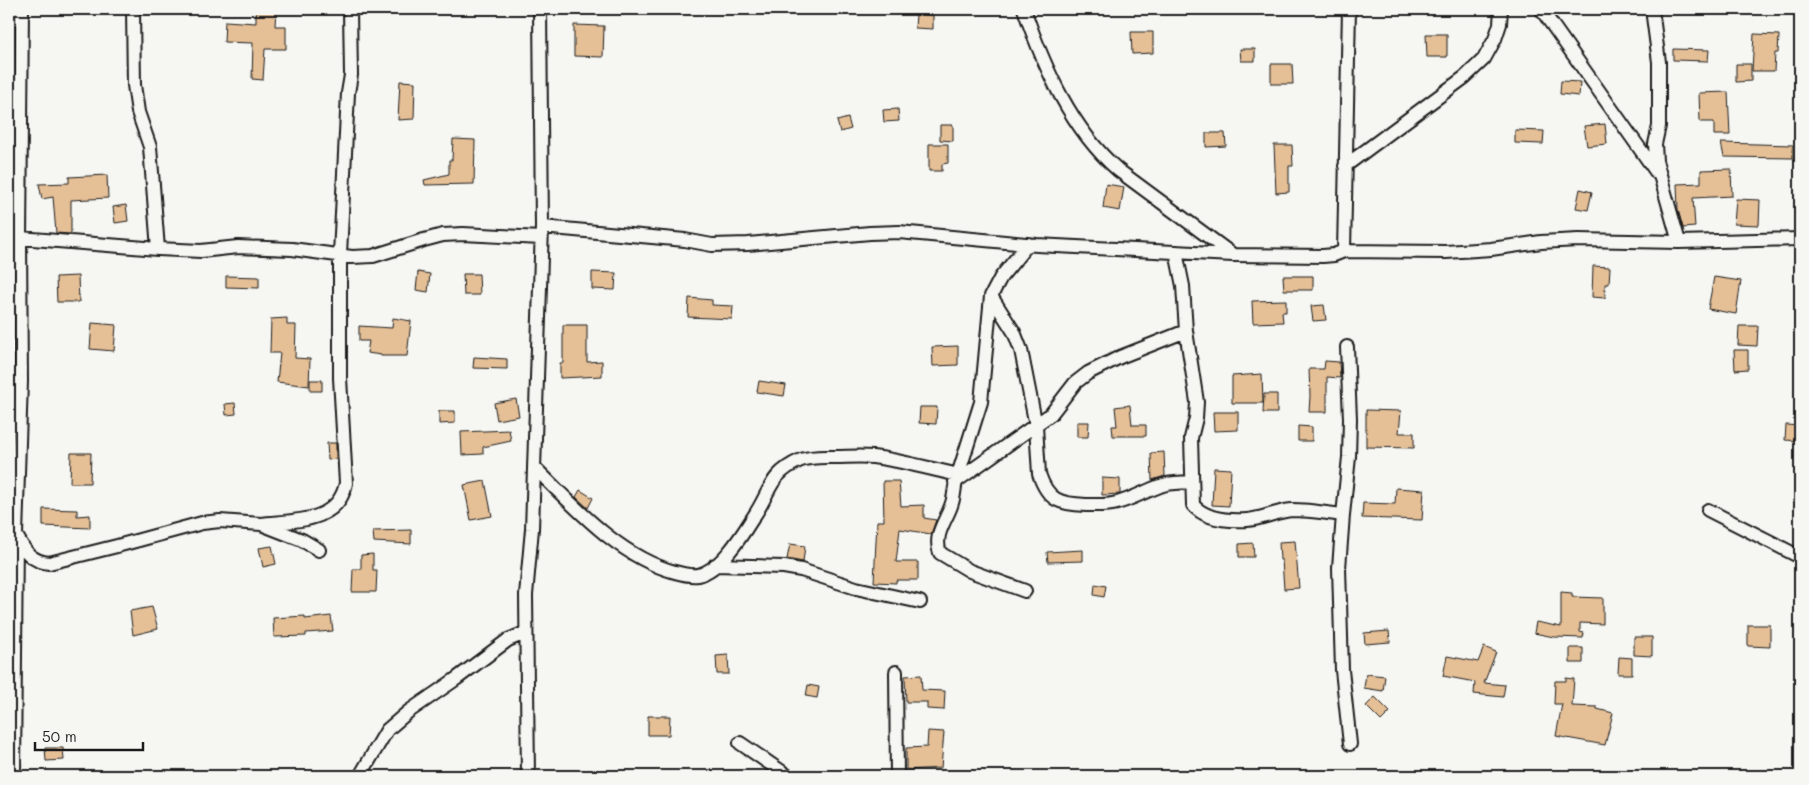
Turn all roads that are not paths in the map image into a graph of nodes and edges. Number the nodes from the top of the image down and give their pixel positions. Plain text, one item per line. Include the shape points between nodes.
1 (22, 9) edge
2 (133, 9) edge
3 (350, 9) edge
4 (540, 9) edge
5 (1024, 9) edge
6 (1349, 9) edge
7 (1501, 9) edge
8 (1541, 9) edge
9 (1652, 9) edge
10 (1345, 166) junction
11 (1662, 180) junction
12 (541, 232) junction
13 (20, 238) junction
14 (1800, 239) edge
15 (1680, 242) junction
16 (1028, 244) junction
17 (158, 249) junction
18 (1344, 251) junction
19 (1176, 252) junction
20 (340, 254) junction
21 (1233, 255) junction
22 (991, 296) junction
23 (1186, 331) junction
24 (1347, 347) dead end
25 (1036, 426) junction
26 (534, 468) junction
27 (956, 478) junction
28 (1191, 482) junction
29 (1708, 510) dead end
30 (1343, 515) junction
31 (261, 524) junction
32 (16, 535) junction
33 (319, 550) dead end
34 (1800, 557) edge
35 (715, 565) junction
36 (12, 568) edge
37 (1025, 591) dead end
38 (920, 602) dead end
39 (525, 632) junction
40 (896, 672) dead end
41 (740, 743) dead end
42 (1350, 744) dead end
43 (14, 776) edge
44 (360, 776) edge
45 (528, 776) edge
46 (788, 776) edge
47 (897, 776) edge

1 - 13 street
2 - 17 street via 134,86 138,112 150,147
3 - 20 street via 351,75
4 - 12 street
5 - 21 street via 1049,74 1102,156
6 - 10 street
7 - 10 street via 1495,39 1484,59
8 - 11 street
9 - 11 street via 1659,62 1659,126 1655,144
10 - 18 street
11 - 15 street
12 - 16 street via 685,240 712,245 899,232
12 - 20 street via 444,235 373,256
12 - 26 street
13 - 17 street
13 - 32 street via 21,381
14 - 15 street
15 - 18 street via 1578,240 1446,252
16 - 19 street
16 - 22 street via 1001,277
17 - 20 street via 201,251 262,247
18 - 21 street via 1323,256
19 - 21 street
19 - 23 street via 1184,294
20 - 31 street via 344,494 327,513
22 - 25 street via 1014,332 1021,350
22 - 27 street via 981,402
23 - 25 street via 1088,374 1075,383 1051,414
23 - 28 street via 1198,402 1191,438
24 - 30 street via 1350,457
25 - 27 street
25 - 28 street via 1039,474 1048,492 1061,503 1116,504 1166,484
26 - 35 street via 614,540 658,567 697,575
26 - 39 street
27 - 35 street via 873,457 815,457 799,461 774,478 758,512
27 - 37 street via 952,503 938,535 940,553 970,571
28 - 30 street via 1193,505 1211,517 1248,520 1290,510
29 - 34 street
30 - 42 street via 1339,568 1342,670
31 - 32 street via 202,523 49,563 32,558
31 - 33 street
32 - 36 street
35 - 38 street via 801,570 856,588
36 - 43 street
39 - 44 street via 508,640 387,730
39 - 45 street
40 - 47 street
41 - 46 street

